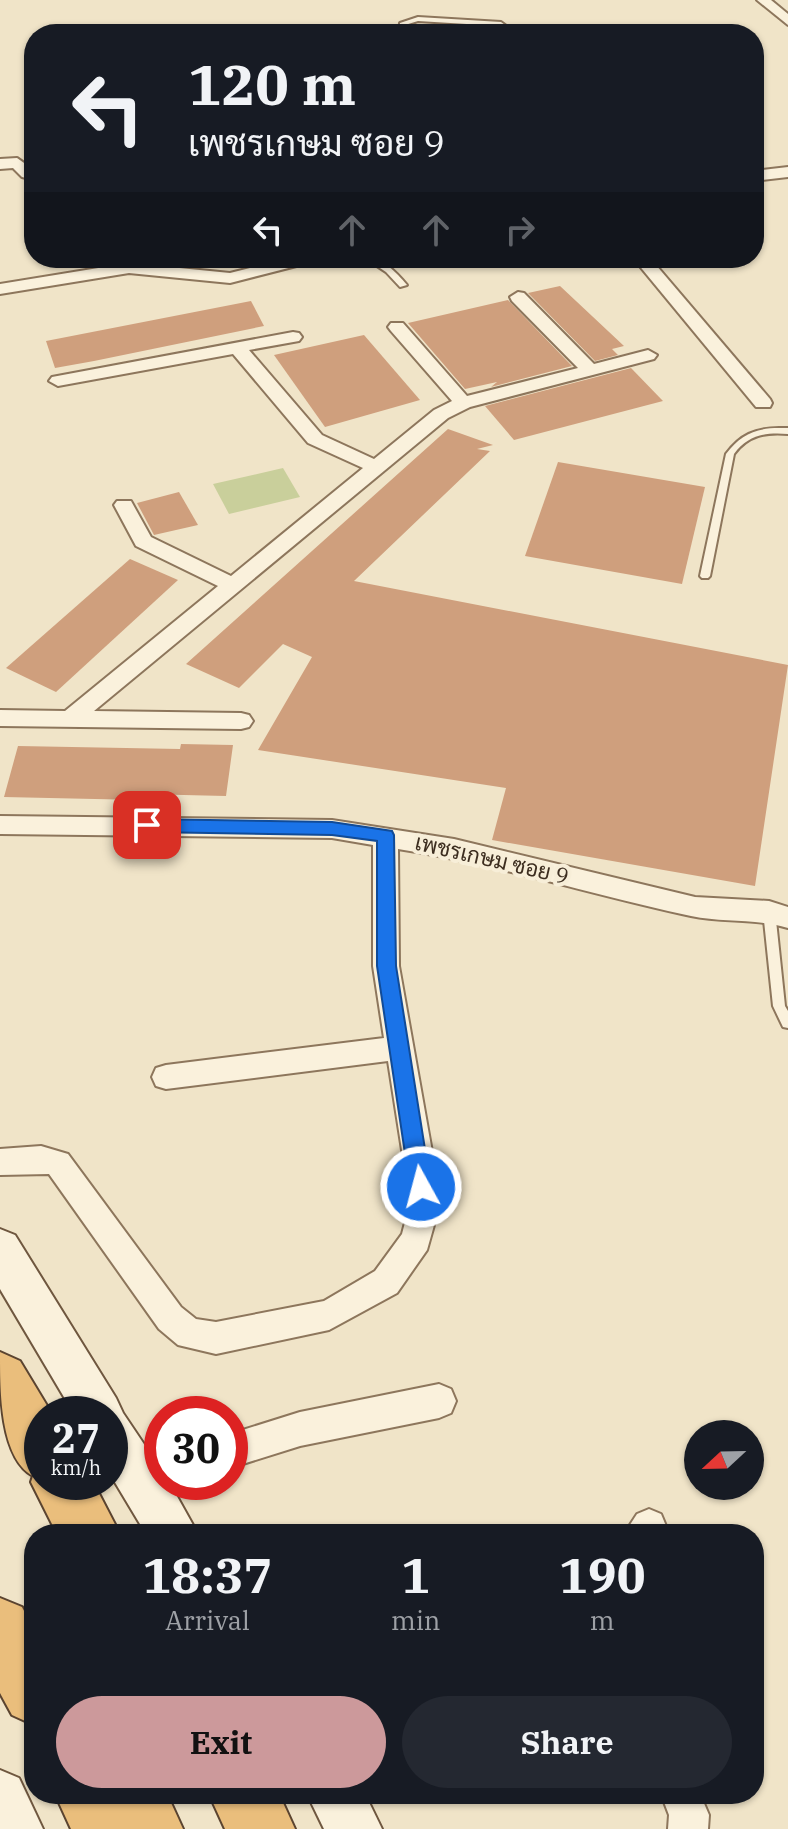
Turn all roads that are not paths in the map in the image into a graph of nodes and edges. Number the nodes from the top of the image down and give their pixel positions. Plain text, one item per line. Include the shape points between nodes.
1 (763, 0) edge
2 (788, 21) edge
3 (402, 24) edge
4 (501, 24) edge
5 (0, 164) edge
6 (24, 171) edge
7 (788, 172) edge
8 (764, 175) edge
9 (100, 268) edge
10 (155, 268) edge
11 (264, 268) edge
12 (386, 268) edge
13 (649, 268) edge
14 (403, 285) dead end
15 (0, 289) edge
16 (518, 297) dead end
17 (397, 327) dead end
18 (293, 337) dead end
19 (237, 347) junction
20 (648, 355) dead end
21 (590, 370) junction
22 (58, 381) dead end
23 (463, 403) junction
24 (763, 403) dead end
25 (788, 431) edge
26 (376, 467) junction
27 (124, 505) dead end
28 (705, 576) dead end
29 (233, 585) junction
30 (72, 717) junction
31 (0, 718) edge
32 (241, 721) dead end
33 (0, 825) edge
34 (385, 835) junction
35 (778, 915) edge
36 (788, 1023) edge
37 (400, 1048) junction
38 (166, 1077) dead end
39 (0, 1162) edge
40 (0, 1249) edge
41 (0, 1380) edge
42 (89, 1396) edge
43 (439, 1401) dead end
44 (24, 1421) edge
45 (248, 1445) edge
46 (128, 1452) edge
47 (144, 1471) edge
48 (70, 1500) edge
49 (162, 1500) edge
50 (84, 1524) edge
51 (171, 1524) edge
52 (0, 1629) edge
53 (24, 1674) edge
54 (93, 1804) edge
55 (136, 1804) edge
56 (248, 1804) edge
57 (340, 1804) edge
58 (684, 1804) edge
59 (106, 1829) edge
60 (150, 1829) edge
61 (262, 1829) edge
62 (355, 1829) edge
63 (688, 1829) edge

1 - 2 street
3 - 4 lane via 418,19
5 - 6 street via 17,163
7 - 8 street
9 - 15 street
10 - 11 street via 218,278
12 - 14 lane
13 - 24 street
16 - 21 street
17 - 23 street
18 - 19 street
19 - 22 street
19 - 26 street via 315,439
20 - 21 street
21 - 23 street
23 - 26 street via 441,414
25 - 28 lane via 754,432 739,439 730,454
26 - 29 street
27 - 29 street via 143,541
29 - 30 street
30 - 31 street
30 - 32 street
33 - 34 street, เพชรเกษม ซอย 9 via 332,829
34 - 35 street, เพชรเกษม ซอย 9 via 695,907
34 - 37 street via 386,966
35 - 36 lane via 779,1006
37 - 38 street
37 - 39 street via 423,1211 416,1240 386,1282 329,1315 216,1338 189,1334 170,1318 58,1163
40 - 42 main road
41 - 44 highway
43 - 45 street via 300,1429
46 - 47 main road
48 - 50 highway
49 - 51 main road
52 - 53 highway
54 - 59 highway
55 - 60 highway
56 - 61 highway
57 - 62 main road
58 - 63 street

